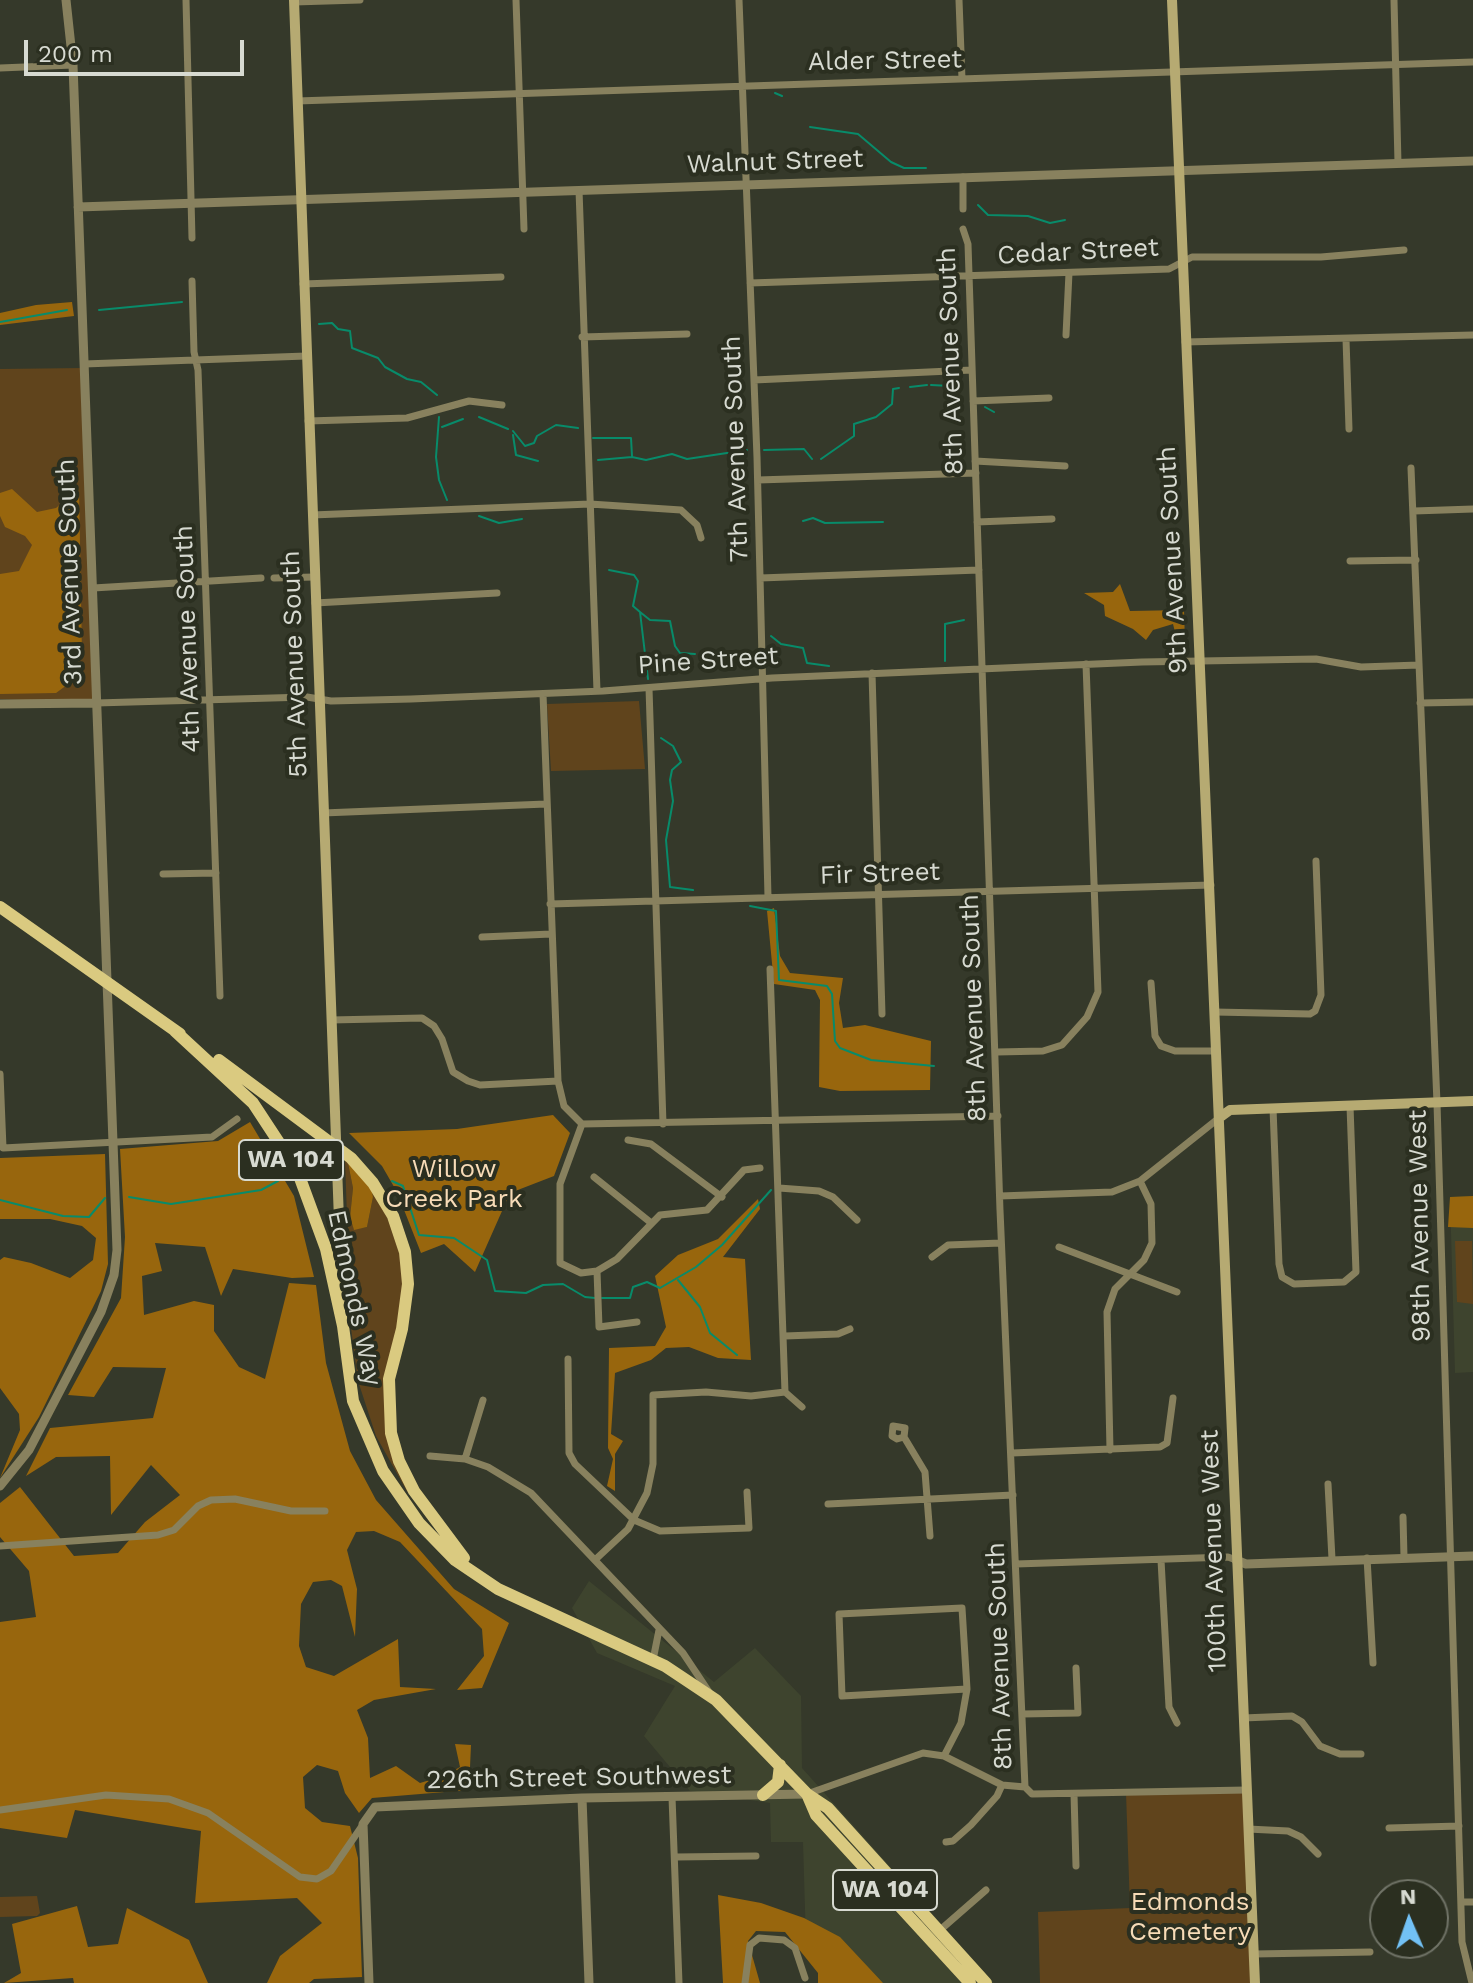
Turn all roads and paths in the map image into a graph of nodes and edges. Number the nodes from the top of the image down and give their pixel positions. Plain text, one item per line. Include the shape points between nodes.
1 (66, 0) edge
2 (186, 0) edge
3 (360, 0) edge
4 (516, 0) edge
5 (739, 0) edge
6 (959, 0) edge
7 (1172, 0) edge
8 (1394, 0) edge
9 (294, 1) edge
10 (1473, 62) edge
11 (73, 65) junction
12 (1396, 65) junction
13 (0, 68) edge
14 (1174, 74) junction
15 (962, 79) junction
16 (743, 84) junction
17 (520, 94) junction
18 (297, 101) junction
19 (1473, 161) edge
20 (1398, 163) junction
21 (1178, 170) junction
22 (963, 177) junction
23 (746, 186) junction
24 (579, 190) junction
25 (522, 193) junction
26 (300, 200) junction
27 (192, 203) junction
28 (78, 207) junction
29 (963, 209) dead end
30 (524, 229) dead end
31 (963, 229) dead end
32 (192, 238) dead end
33 (1404, 250) dead end
34 (1181, 263) junction
35 (1069, 273) junction
36 (968, 276) junction
37 (501, 277) dead end
38 (192, 281) dead end
39 (750, 283) junction
40 (303, 284) junction
41 (687, 334) dead end
42 (1066, 335) dead end
43 (1473, 335) edge
44 (582, 337) junction
45 (1346, 339) junction
46 (1185, 342) junction
47 (306, 356) junction
48 (196, 360) junction
49 (84, 364) junction
50 (972, 370) junction
51 (754, 380) junction
52 (1049, 398) dead end
53 (973, 401) junction
54 (502, 405) dead end
55 (308, 421) junction
56 (1349, 429) dead end
57 (975, 461) junction
58 (1065, 466) dead end
59 (1411, 468) dead end
60 (976, 473) junction
61 (758, 480) junction
62 (590, 504) junction
63 (1473, 509) edge
64 (1414, 511) junction
65 (312, 515) junction
66 (1052, 519) dead end
67 (977, 522) junction
68 (701, 538) dead end
69 (1416, 560) junction
70 (1350, 561) dead end
71 (979, 570) junction
72 (314, 577) junction
73 (261, 578) dead end
74 (274, 578) dead end
75 (760, 578) junction
76 (206, 584) junction
77 (93, 588) junction
78 (497, 593) dead end
79 (315, 603) junction
80 (1201, 662) junction
81 (1086, 664) junction
82 (1419, 665) junction
83 (983, 668) junction
84 (872, 673) junction
85 (763, 679) junction
86 (649, 688) junction
87 (597, 691) junction
88 (543, 694) junction
89 (318, 699) junction
90 (210, 701) junction
91 (1473, 702) edge
92 (96, 703) junction
93 (1420, 703) junction
94 (0, 704) edge
95 (546, 804) junction
96 (323, 813) junction
97 (1316, 861) dead end
98 (216, 873) junction
99 (163, 874) dead end
100 (1211, 885) junction
101 (1094, 888) junction
102 (991, 890) junction
103 (879, 894) junction
104 (768, 897) junction
105 (657, 900) junction
106 (550, 904) junction
107 (0, 907) edge
108 (551, 934) junction
109 (482, 937) dead end
110 (770, 969) dead end
111 (1151, 983) dead end
112 (220, 996) dead end
113 (1215, 1012) junction
114 (882, 1014) dead end
115 (331, 1020) junction
116 (175, 1031) junction
117 (1217, 1051) junction
118 (997, 1052) junction
119 (0, 1074) edge
120 (558, 1081) junction
121 (1473, 1101) edge
122 (1437, 1103) junction
123 (1350, 1106) junction
124 (1273, 1108) junction
125 (998, 1116) junction
126 (1219, 1118) junction
127 (237, 1119) dead end
128 (777, 1123) junction
129 (582, 1124) junction
130 (663, 1124) junction
131 (628, 1140) dead end
132 (113, 1143) junction
133 (760, 1168) dead end
134 (594, 1177) dead end
135 (1140, 1181) junction
136 (779, 1188) junction
137 (1000, 1196) junction
138 (722, 1197) junction
139 (857, 1220) dead end
140 (650, 1222) junction
141 (1001, 1243) junction
142 (1059, 1247) dead end
143 (932, 1257) dead end
144 (597, 1271) junction
145 (1130, 1273) junction
146 (1177, 1292) dead end
147 (637, 1322) dead end
148 (343, 1326) junction
149 (850, 1329) dead end
150 (785, 1336) junction
151 (568, 1359) dead end
152 (785, 1392) junction
153 (1173, 1398) dead end
154 (483, 1400) dead end
155 (802, 1407) dead end
156 (904, 1437) dead end
157 (1110, 1450) junction
158 (1012, 1453) junction
159 (430, 1456) dead end
160 (465, 1459) junction
161 (1328, 1484) dead end
162 (0, 1486) edge
163 (747, 1492) dead end
164 (1013, 1495) junction
165 (927, 1499) junction
166 (828, 1504) dead end
167 (325, 1511) dead end
168 (1403, 1517) dead end
169 (634, 1520) junction
170 (930, 1536) dead end
171 (0, 1546) edge
172 (1450, 1556) junction
173 (1473, 1556) edge
174 (1404, 1557) junction
175 (1367, 1558) junction
176 (596, 1559) junction
177 (1332, 1559) junction
178 (1161, 1560) junction
179 (1236, 1560) junction
180 (1016, 1564) junction
181 (482, 1579) junction
182 (658, 1628) junction
183 (653, 1660) junction
184 (1373, 1663) dead end
185 (1076, 1668) dead end
186 (967, 1689) junction
187 (710, 1695) junction
188 (1022, 1714) junction
189 (1243, 1718) junction
190 (1177, 1723) dead end
191 (1361, 1754) dead end
192 (944, 1756) junction
193 (780, 1765) junction
194 (1002, 1785) junction
195 (1025, 1787) junction
196 (1246, 1790) junction
197 (807, 1794) junction
198 (1074, 1794) junction
199 (763, 1795) junction
200 (672, 1797) junction
201 (582, 1798) junction
202 (0, 1810) edge
203 (363, 1824) junction
204 (1459, 1826) junction
205 (1389, 1828) dead end
206 (1248, 1829) junction
207 (946, 1842) dead end
208 (1318, 1854) dead end
209 (756, 1856) dead end
210 (676, 1857) junction
211 (1076, 1866) dead end
212 (986, 1890) dead end
213 (1461, 1902) junction
214 (1473, 1902) edge
215 (939, 1931) junction
216 (1369, 1952) edge
217 (1254, 1954) junction
218 (805, 1978) dead end
219 (369, 1983) edge
220 (589, 1983) edge
221 (679, 1983) edge
222 (745, 1983) edge
223 (970, 1983) edge
224 (986, 1983) edge
225 (1255, 1983) edge
226 (1472, 1983) edge

1 - 11 street, 3rd Avenue South
2 - 27 street
3 - 9 street
4 - 17 street
5 - 16 street, 7th Avenue South
6 - 15 street
7 - 14 main road, 9th Avenue South
8 - 12 street
9 - 18 main road, 5th Avenue South
10 - 12 street, Alder Street
11 - 13 street
11 - 28 street, 3rd Avenue South
12 - 14 street, Alder Street
12 - 20 street
14 - 15 street, Alder Street
14 - 21 main road, 9th Avenue South
15 - 16 street, Alder Street
16 - 17 street, Alder Street
16 - 23 street, 7th Avenue South
17 - 18 street, Alder Street
17 - 25 street
18 - 26 main road, 5th Avenue South
19 - 20 street, Walnut Street
20 - 21 street, Walnut Street
21 - 22 street, Walnut Street
21 - 34 main road, 9th Avenue South
22 - 23 street, Walnut Street
22 - 29 street, 8th Avenue South
23 - 24 street, Walnut Street
23 - 39 street, 7th Avenue South
24 - 25 street, Walnut Street
24 - 44 street
25 - 26 street, Walnut Street
25 - 30 street
26 - 27 street, Walnut Street
26 - 40 main road, 5th Avenue South
27 - 28 street, Walnut Street
27 - 32 street
28 - 49 street, 3rd Avenue South
31 - 36 street, 8th Avenue South
33 - 34 street, Cedar Street via 1321,257 1192,257
34 - 35 street, Cedar Street via 1169,269
34 - 46 main road, 9th Avenue South
35 - 36 street, Cedar Street
35 - 42 street
36 - 39 street, Cedar Street
36 - 50 street, 8th Avenue South
37 - 40 street
38 - 48 street, 4th Avenue South
39 - 51 street, 7th Avenue South
40 - 47 main road, 5th Avenue South
41 - 44 street
43 - 45 street
44 - 62 street
45 - 46 street
45 - 56 street
46 - 80 main road, 9th Avenue South
47 - 48 street
47 - 55 main road, 5th Avenue South
48 - 49 street
48 - 76 street, 4th Avenue South
49 - 77 street, 3rd Avenue South
50 - 51 street
50 - 53 street, 8th Avenue South
51 - 61 street, 7th Avenue South
52 - 53 street
53 - 57 street, 8th Avenue South
54 - 55 street via 469,401 407,418
55 - 65 main road, 5th Avenue South
57 - 58 street
57 - 60 street, 8th Avenue South
59 - 64 street, 98th Avenue West
60 - 61 street
60 - 67 street, 8th Avenue South
61 - 75 street, 7th Avenue South
62 - 65 street
62 - 68 street via 681,510 697,525
62 - 87 street
63 - 64 street
64 - 69 street, 98th Avenue West
65 - 72 main road, 5th Avenue South
66 - 67 street
67 - 71 street, 8th Avenue South
69 - 70 street
69 - 82 street, 98th Avenue West
71 - 75 street
71 - 83 street, 8th Avenue South
72 - 74 street
72 - 79 main road, 5th Avenue South
73 - 76 street
75 - 85 street, 7th Avenue South
76 - 77 street
76 - 90 street, 4th Avenue South
77 - 92 street, 3rd Avenue South
78 - 79 street
79 - 89 main road, 5th Avenue South
80 - 81 street, Pine Street
80 - 82 street, Pine Street via 1316,659 1361,667
80 - 100 main road, 9th Avenue South
81 - 83 street, Pine Street
81 - 101 street
82 - 93 street, 98th Avenue West
83 - 84 street, Pine Street
83 - 102 street, 8th Avenue South
84 - 85 street, Pine Street
84 - 103 street
85 - 86 street, Pine Street
85 - 104 street, 7th Avenue South
86 - 87 street, Pine Street
86 - 105 street
87 - 88 street, Pine Street
88 - 89 street, Pine Street
88 - 95 street
89 - 90 street, Pine Street
89 - 96 main road, 5th Avenue South
90 - 92 street, Pine Street
90 - 98 street, 4th Avenue South
91 - 93 street
92 - 94 street, Pine Street
92 - 132 street, 3rd Avenue South
93 - 122 street, 98th Avenue West
95 - 96 street
95 - 106 street
96 - 115 main road, 5th Avenue South
97 - 113 street via 1321,995 1315,1011
98 - 99 street
98 - 112 street, 4th Avenue South
100 - 101 street, Fir Street
100 - 113 main road, 9th Avenue South
101 - 102 street, Fir Street
101 - 118 street via 1098,992 1087,1017 1062,1045
102 - 103 street, Fir Street
102 - 118 street, 8th Avenue South
103 - 104 street, Fir Street
103 - 114 street
104 - 105 street, Fir Street
105 - 106 street, Fir Street
105 - 130 street
106 - 108 street
107 - 116 main road, Edmonds Way / WA 104
108 - 109 street
108 - 120 street
110 - 128 street
111 - 117 street via 1155,1036 1161,1046
113 - 117 main road, 9th Avenue South
115 - 120 street via 422,1018 442,1039 453,1072 468,1081
115 - 148 main road, 5th Avenue South
116 - 148 main road, Edmonds Way / WA 104 via 253,1103 297,1170 318,1220
116 - 181 main road, Edmonds Way / WA 104 via 351,1158 387,1203 402,1238 408,1284 389,1379 393,1443 420,1500
117 - 126 main road, 9th Avenue South
118 - 125 street, 8th Avenue South
119 - 132 street via 3,1148
120 - 129 street via 564,1106
121 - 122 main road
122 - 123 main road
122 - 172 street, 98th Avenue West
123 - 124 main road
123 - 124 street via 1357,1264 1352,1279 1294,1284 1282,1277 1279,1264
124 - 126 main road via 1230,1110
125 - 128 street
125 - 137 street, 8th Avenue South
126 - 135 street
126 - 179 main road, 100th Avenue West
127 - 132 street via 212,1137
128 - 130 street
128 - 136 street
129 - 130 street
129 - 144 street via 560,1184 560,1263 581,1273
131 - 138 street via 651,1144
132 - 162 street, 3rd Avenue South via 118,1219 111,1287 29,1450
133 - 138 street via 744,1170
134 - 140 street
135 - 137 street via 1112,1192
135 - 145 street via 1151,1204 1152,1243
136 - 139 street via 819,1191
136 - 150 street
137 - 141 street, 8th Avenue South
138 - 140 street via 707,1210 672,1212
140 - 144 street via 633,1245
141 - 143 street via 948,1245
141 - 158 street, 8th Avenue South
142 - 145 street
144 - 147 street via 599,1327
145 - 146 street
145 - 157 street via 1115,1289 1107,1312
148 - 181 main road, Edmonds Way / WA 104 via 353,1401 383,1471 419,1523
149 - 150 street
150 - 152 street
151 - 169 street via 569,1453
152 - 155 street
152 - 169 street via 653,1395 651,1479
153 - 157 street via 1167,1443
154 - 160 street
156 - 165 street via 925,1472
157 - 158 street
158 - 164 street, 8th Avenue South
159 - 160 street
160 - 176 street via 531,1493
161 - 177 street
163 - 169 street via 749,1528 660,1531
164 - 165 street
164 - 180 street, 8th Avenue South
165 - 166 street
165 - 170 street
167 - 171 street via 211,1500 174,1530 158,1535
168 - 174 street
169 - 176 street
172 - 173 street
172 - 174 street
172 - 204 street, 98th Avenue West
174 - 175 street
175 - 177 street
175 - 184 street
176 - 182 street
177 - 179 street via 1246,1564
178 - 179 street
178 - 180 street
178 - 190 street via 1169,1707
179 - 189 main road, 100th Avenue West
180 - 188 street, 8th Avenue South
181 - 183 main road, Edmonds Way / WA 104
182 - 183 street
182 - 187 street via 683,1653
183 - 187 main road, Edmonds Way / WA 104
185 - 188 street via 1078,1713
186 - 186 street via 962,1608 839,1614 842,1696
186 - 192 street via 961,1723
187 - 193 main road, Edmonds Way / WA 104
188 - 195 street, 8th Avenue South
189 - 191 street via 1292,1716 1320,1746 1340,1754
189 - 196 main road, 100th Avenue West
192 - 194 street
192 - 197 street via 903,1757
193 - 197 main road, Edmonds Way / WA 104
193 - 199 main road via 778,1782
194 - 195 street
194 - 207 street via 971,1825
195 - 198 street via 1032,1794
196 - 198 street
196 - 206 main road, 100th Avenue West
197 - 199 street, 226th Street Southwest
197 - 215 main road, Edmonds Way / WA 104 via 828,1808
197 - 223 main road, Edmonds Way / WA 104 via 816,1815
198 - 211 street
199 - 200 street, 226th Street Southwest
200 - 201 street, 226th Street Southwest
200 - 210 street
201 - 203 street, 226th Street Southwest via 381,1805 369,1811
201 - 220 street
202 - 203 street via 106,1795 169,1799 208,1813 300,1877 317,1879 331,1871
203 - 219 street
204 - 205 street
204 - 213 street, 98th Avenue West
206 - 208 street via 1288,1831
206 - 217 main road, 100th Avenue West
209 - 210 street
210 - 221 street
212 - 215 street
213 - 214 street
213 - 226 street, 98th Avenue West via 1463,1956
215 - 224 main road, Edmonds Way / WA 104
216 - 217 street
217 - 225 main road, 100th Avenue West
218 - 222 street via 795,1948 784,1940 759,1938 750,1945

